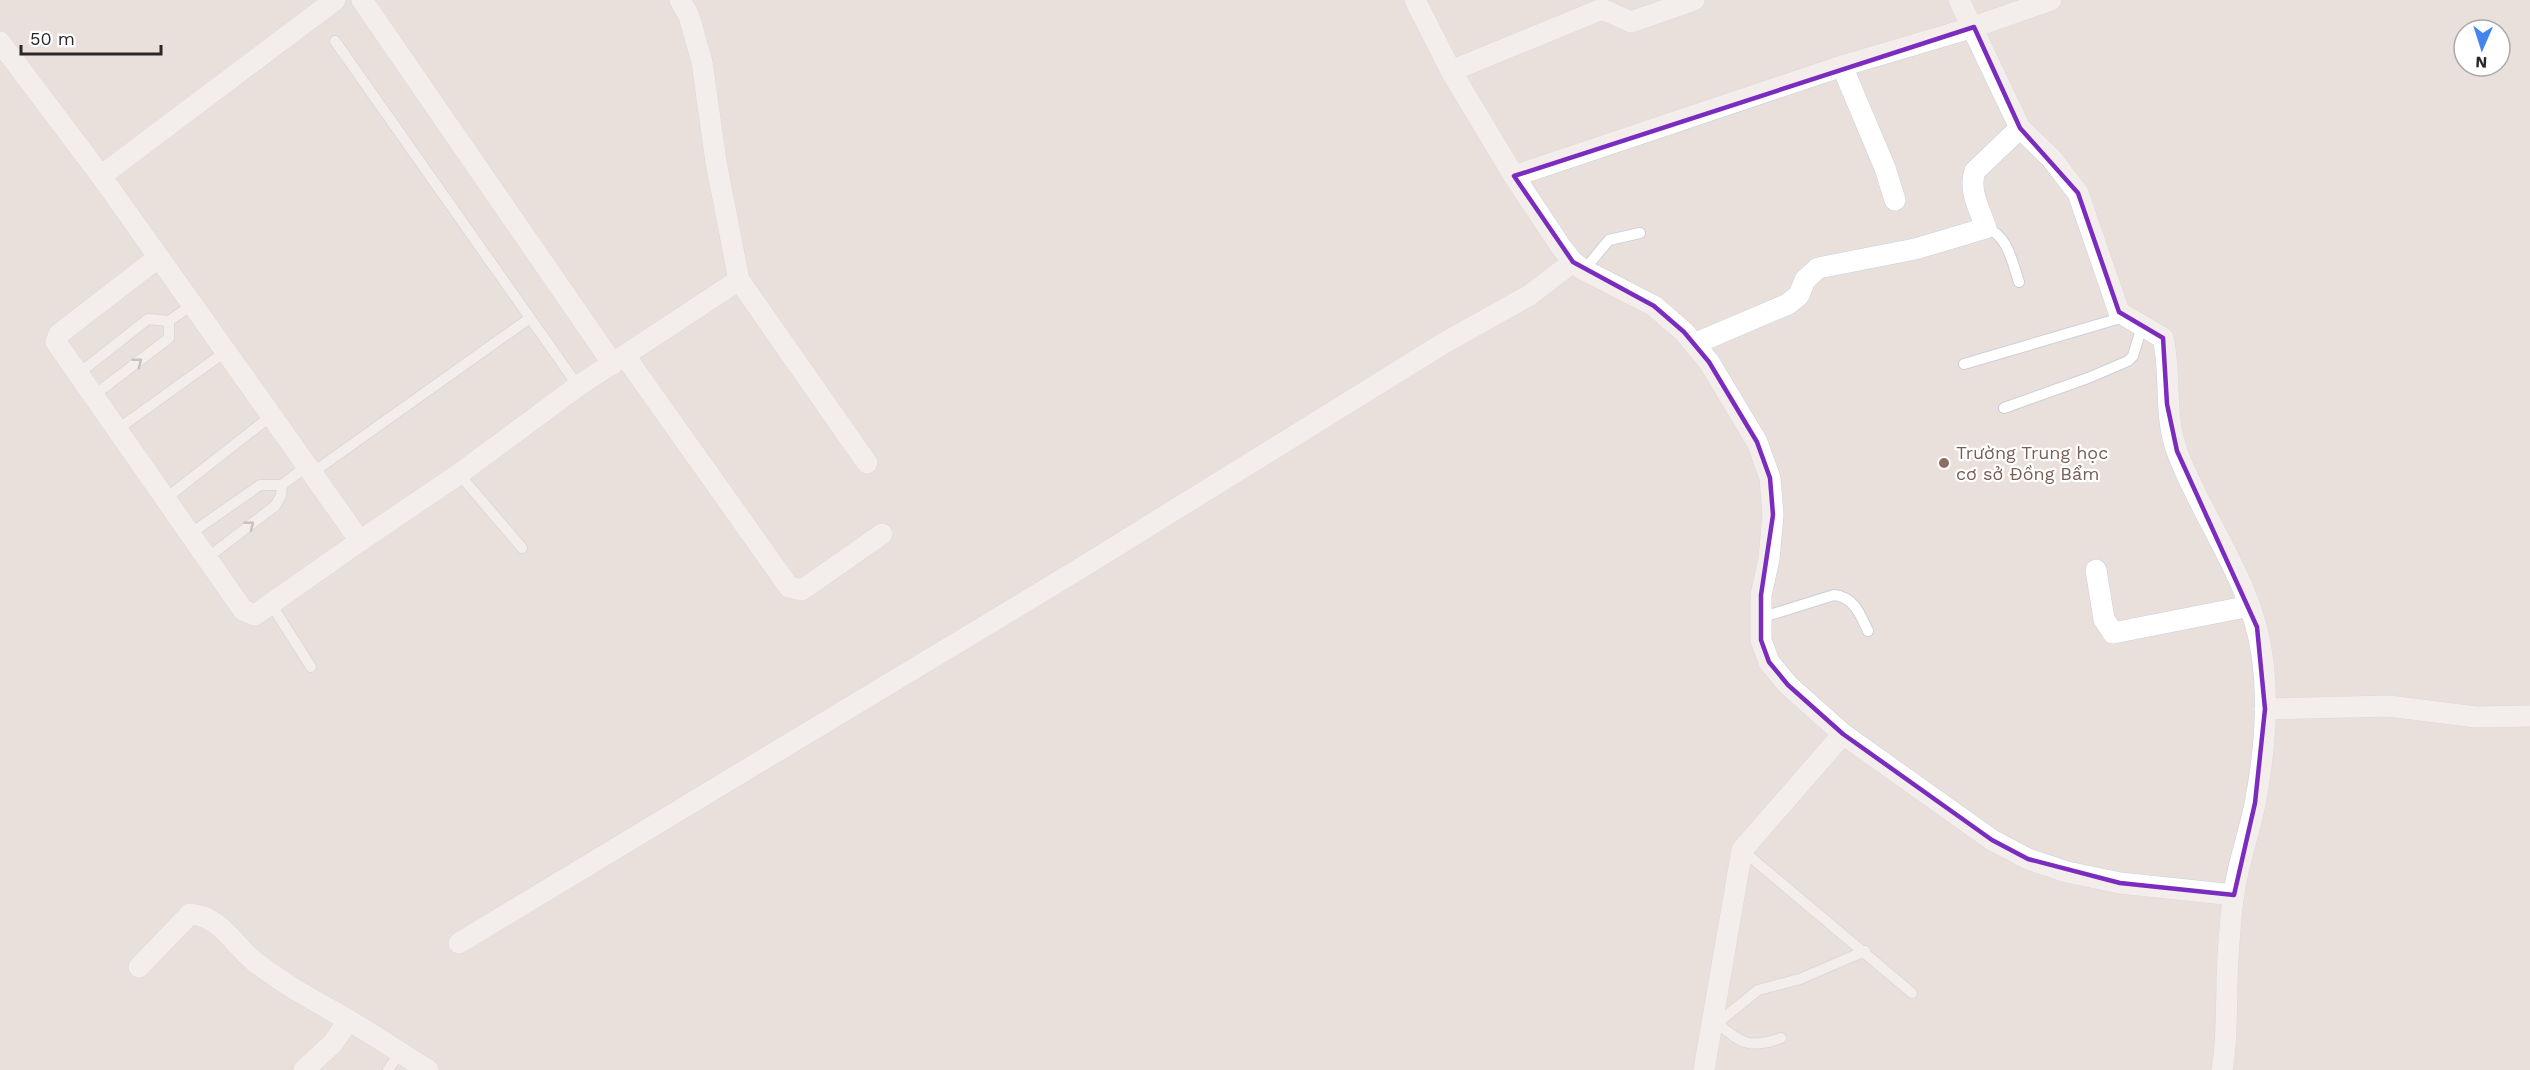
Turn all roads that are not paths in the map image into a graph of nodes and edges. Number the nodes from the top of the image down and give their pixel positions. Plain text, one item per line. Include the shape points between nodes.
1 (335, 0) edge
2 (362, 0) edge
3 (680, 0) edge
4 (1415, 0) edge
5 (1694, 0) edge
6 (1959, 0) edge
7 (2051, 0) edge
8 (1974, 27) junction
9 (335, 41) dead end
10 (0, 42) edge
11 (1842, 66) junction
12 (1451, 71) junction
13 (2020, 128) junction
14 (101, 176) junction
15 (1514, 176) junction
16 (1895, 200) dead end
17 (1986, 228) junction
18 (1640, 233) dead end
19 (159, 257) junction
20 (1579, 266) junction
21 (739, 280) junction
22 (2019, 282) dead end
23 (192, 305) junction
24 (530, 318) junction
25 (169, 321) junction
26 (2133, 322) junction
27 (1694, 344) junction
28 (225, 352) junction
29 (619, 360) junction
30 (1964, 364) dead end
31 (78, 374) junction
32 (578, 386) junction
33 (93, 396) junction
34 (2004, 408) dead end
35 (272, 416) junction
36 (118, 429) junction
37 (867, 463) dead end
38 (309, 469) junction
39 (459, 474) junction
40 (282, 485) junction
41 (165, 499) junction
42 (190, 534) junction
43 (882, 534) dead end
44 (360, 541) junction
45 (522, 548) dead end
46 (207, 558) junction
47 (2096, 570) dead end
48 (271, 604) junction
49 (2250, 606) junction
50 (1759, 618) junction
51 (1868, 630) dead end
52 (311, 667) dead end
53 (2265, 709) junction
54 (2530, 716) edge
55 (1843, 734) junction
56 (1742, 850) junction
57 (2234, 895) junction
58 (459, 943) dead end
59 (1865, 951) junction
60 (139, 967) dead end
61 (1912, 993) dead end
62 (349, 1020) junction
63 (1714, 1026) junction
64 (1781, 1038) dead end
65 (400, 1052) junction
66 (304, 1070) edge
67 (388, 1070) edge
68 (428, 1070) edge
69 (1704, 1070) edge
70 (2222, 1070) edge

1 - 14 street
2 - 29 street
3 - 21 street via 689,16 702,62
4 - 12 street
5 - 12 street via 1631,22 1602,9
6 - 8 street
7 - 8 street
8 - 11 street
8 - 13 street
9 - 24 lane
10 - 14 street
11 - 15 street
11 - 16 street
12 - 15 street
13 - 17 street via 1975,171 1972,179
13 - 26 street via 2052,159 2078,193 2115,304
14 - 19 street
15 - 20 street
17 - 22 lane via 1998,232 2003,239
17 - 27 street via 1916,249 1818,268 1788,304
18 - 20 lane via 1609,240
19 - 23 street
19 - 31 street via 56,338
20 - 27 street via 1654,306
20 - 58 street via 1299,430 1066,577
21 - 29 street
21 - 37 street
23 - 25 lane
23 - 28 street
24 - 32 lane
24 - 38 lane
25 - 31 lane via 148,319
33 -> 25 lane via 169,338
26 - 30 lane
26 - 34 lane via 2133,356 2128,361
26 - 49 street via 2163,338 2167,404 2177,452
27 - 50 street via 1757,442 1770,478 1773,515
28 - 35 street
28 - 36 lane
29 - 32 street
29 - 43 street via 789,587 802,590
31 - 33 street
32 - 39 street
33 - 36 street
35 - 38 street
35 - 41 lane
36 - 41 street
38 - 40 lane
38 - 44 street
39 - 44 street
39 - 45 lane
40 - 42 lane via 260,485
46 -> 40 lane via 275,506
41 - 42 street
42 - 46 street
44 - 48 street
46 - 48 street via 243,610 255,615
47 - 49 street via 2104,619 2113,633
48 - 52 lane
49 - 53 street via 2262,656
50 - 51 lane via 1834,594 1856,607
50 - 55 street via 1769,662 1788,685
53 - 54 street via 2389,706 2476,717
53 - 57 street via 2255,803
55 - 56 street
55 - 57 street via 1982,833 2028,859 2120,883
56 - 59 lane
56 - 63 street
57 - 70 street
59 - 61 lane
59 - 63 lane via 1800,979 1758,990
60 - 62 street via 190,914 202,915 213,919 251,958 285,985
62 - 65 street
62 - 66 street via 333,1043
63 - 64 lane via 1750,1044 1762,1045
63 - 69 street
65 - 67 lane
65 - 68 street

